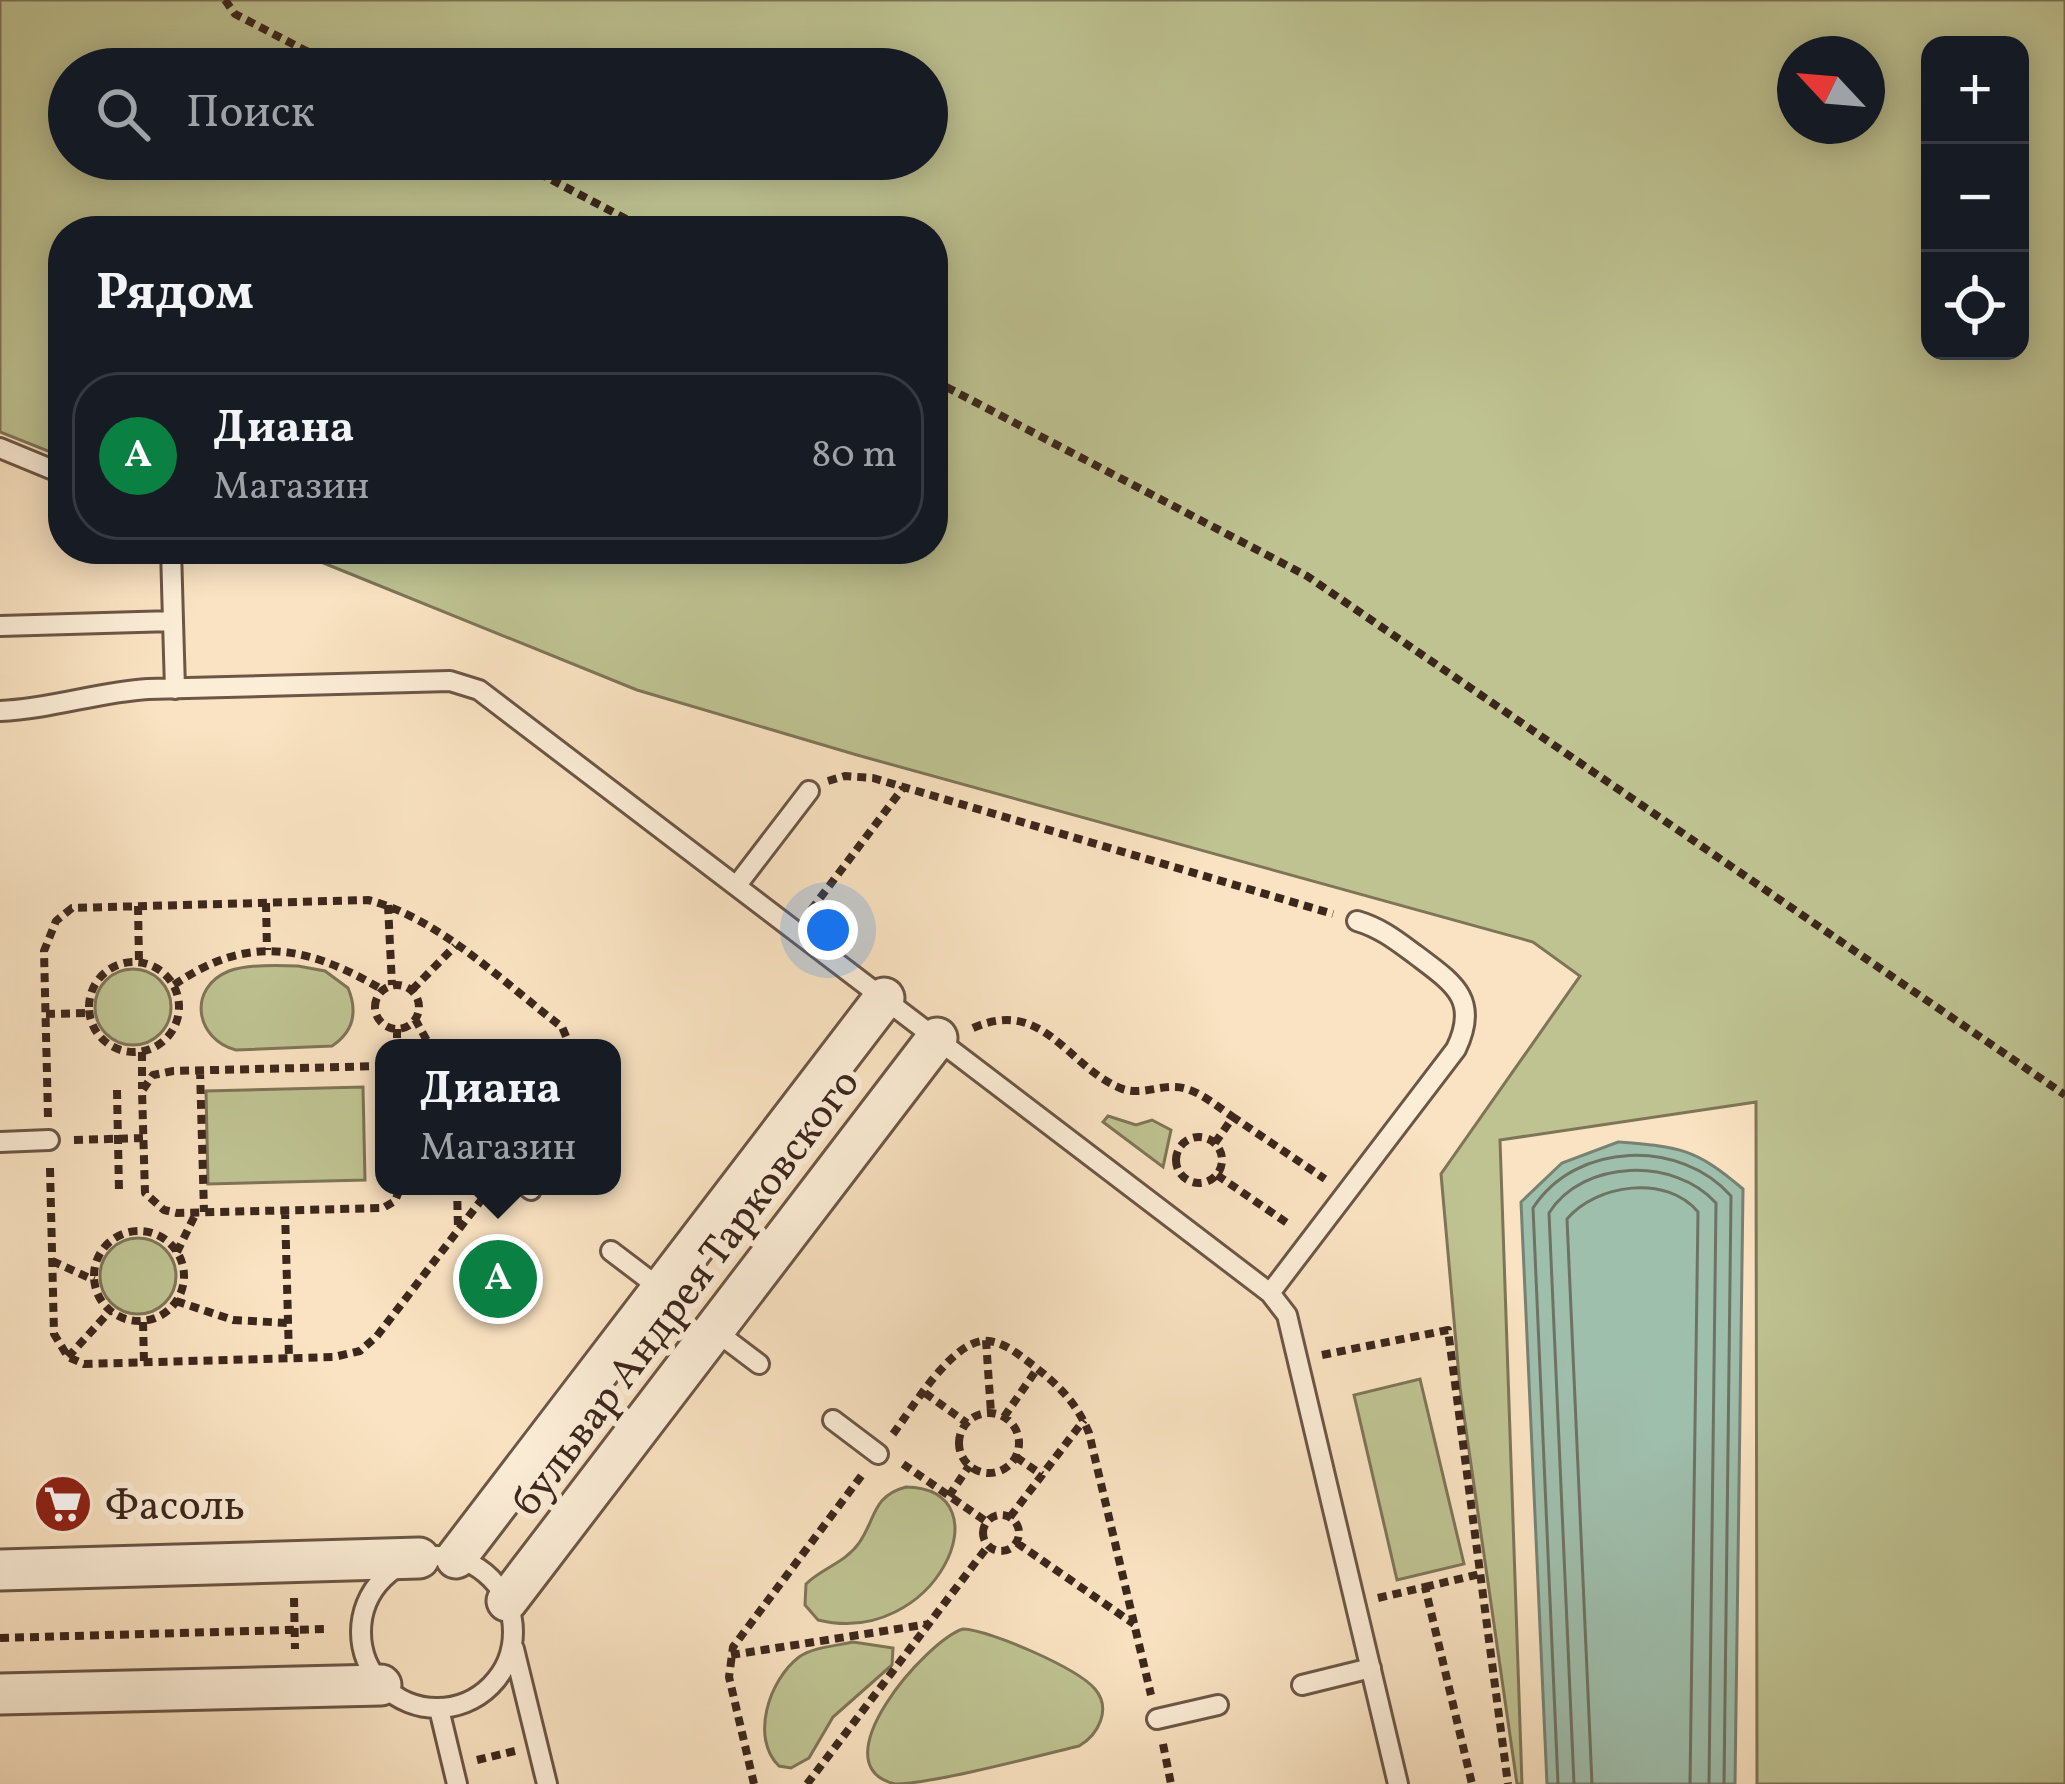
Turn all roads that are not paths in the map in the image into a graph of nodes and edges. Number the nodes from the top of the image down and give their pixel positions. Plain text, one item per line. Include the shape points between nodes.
1 (0, 448) edge
2 (48, 468) edge
3 (171, 564) edge
4 (173, 621) junction
5 (0, 626) edge
6 (175, 688) junction
7 (0, 711) edge
8 (809, 791) road end
9 (737, 886) junction
10 (1357, 921) road end
11 (884, 998) junction
12 (946, 1045) junction
13 (49, 1141) road end
14 (0, 1142) edge
15 (611, 1251) dead end
16 (661, 1289) junction
17 (1270, 1293) junction
18 (714, 1330) junction
19 (759, 1364) dead end
20 (833, 1420) dead end
21 (880, 1452) road end
22 (437, 1558) junction
23 (0, 1570) edge
24 (507, 1601) junction
25 (513, 1644) junction
26 (1371, 1668) junction
27 (1302, 1684) dead end
28 (381, 1685) junction
29 (0, 1694) edge
30 (1218, 1705) dead end
31 (440, 1709) junction
32 (1157, 1719) road end
33 (455, 1775) edge
34 (547, 1784) edge
35 (1398, 1784) edge

1 - 2 lane
3 - 4 lane
4 - 5 lane
4 - 6 lane
6 - 7 lane
6 - 9 lane via 464,684
8 - 9 lane
9 - 11 lane
10 - 17 lane via 1386,932 1454,984 1466,1018 1456,1049
11 - 12 lane
11 - 16 street, бульвар Андрея Тарковского
12 - 17 lane
12 - 18 street, бульвар Андрея Тарковского
13 - 14 lane
15 - 16 lane
16 - 22 street, бульвар Андрея Тарковского
17 - 26 lane via 1287,1315
18 - 19 lane
18 - 24 street, бульвар Андрея Тарковского
20 - 21 lane
22 - 23 street
22 - 24 lane via 492,1579
22 - 28 lane via 398,1566 368,1600 362,1644
24 - 25 lane
25 - 31 lane via 496,1682
25 - 34 lane
26 - 27 lane
26 - 35 lane
28 - 29 street
28 - 31 lane via 407,1703
30 - 32 lane
31 - 33 lane

